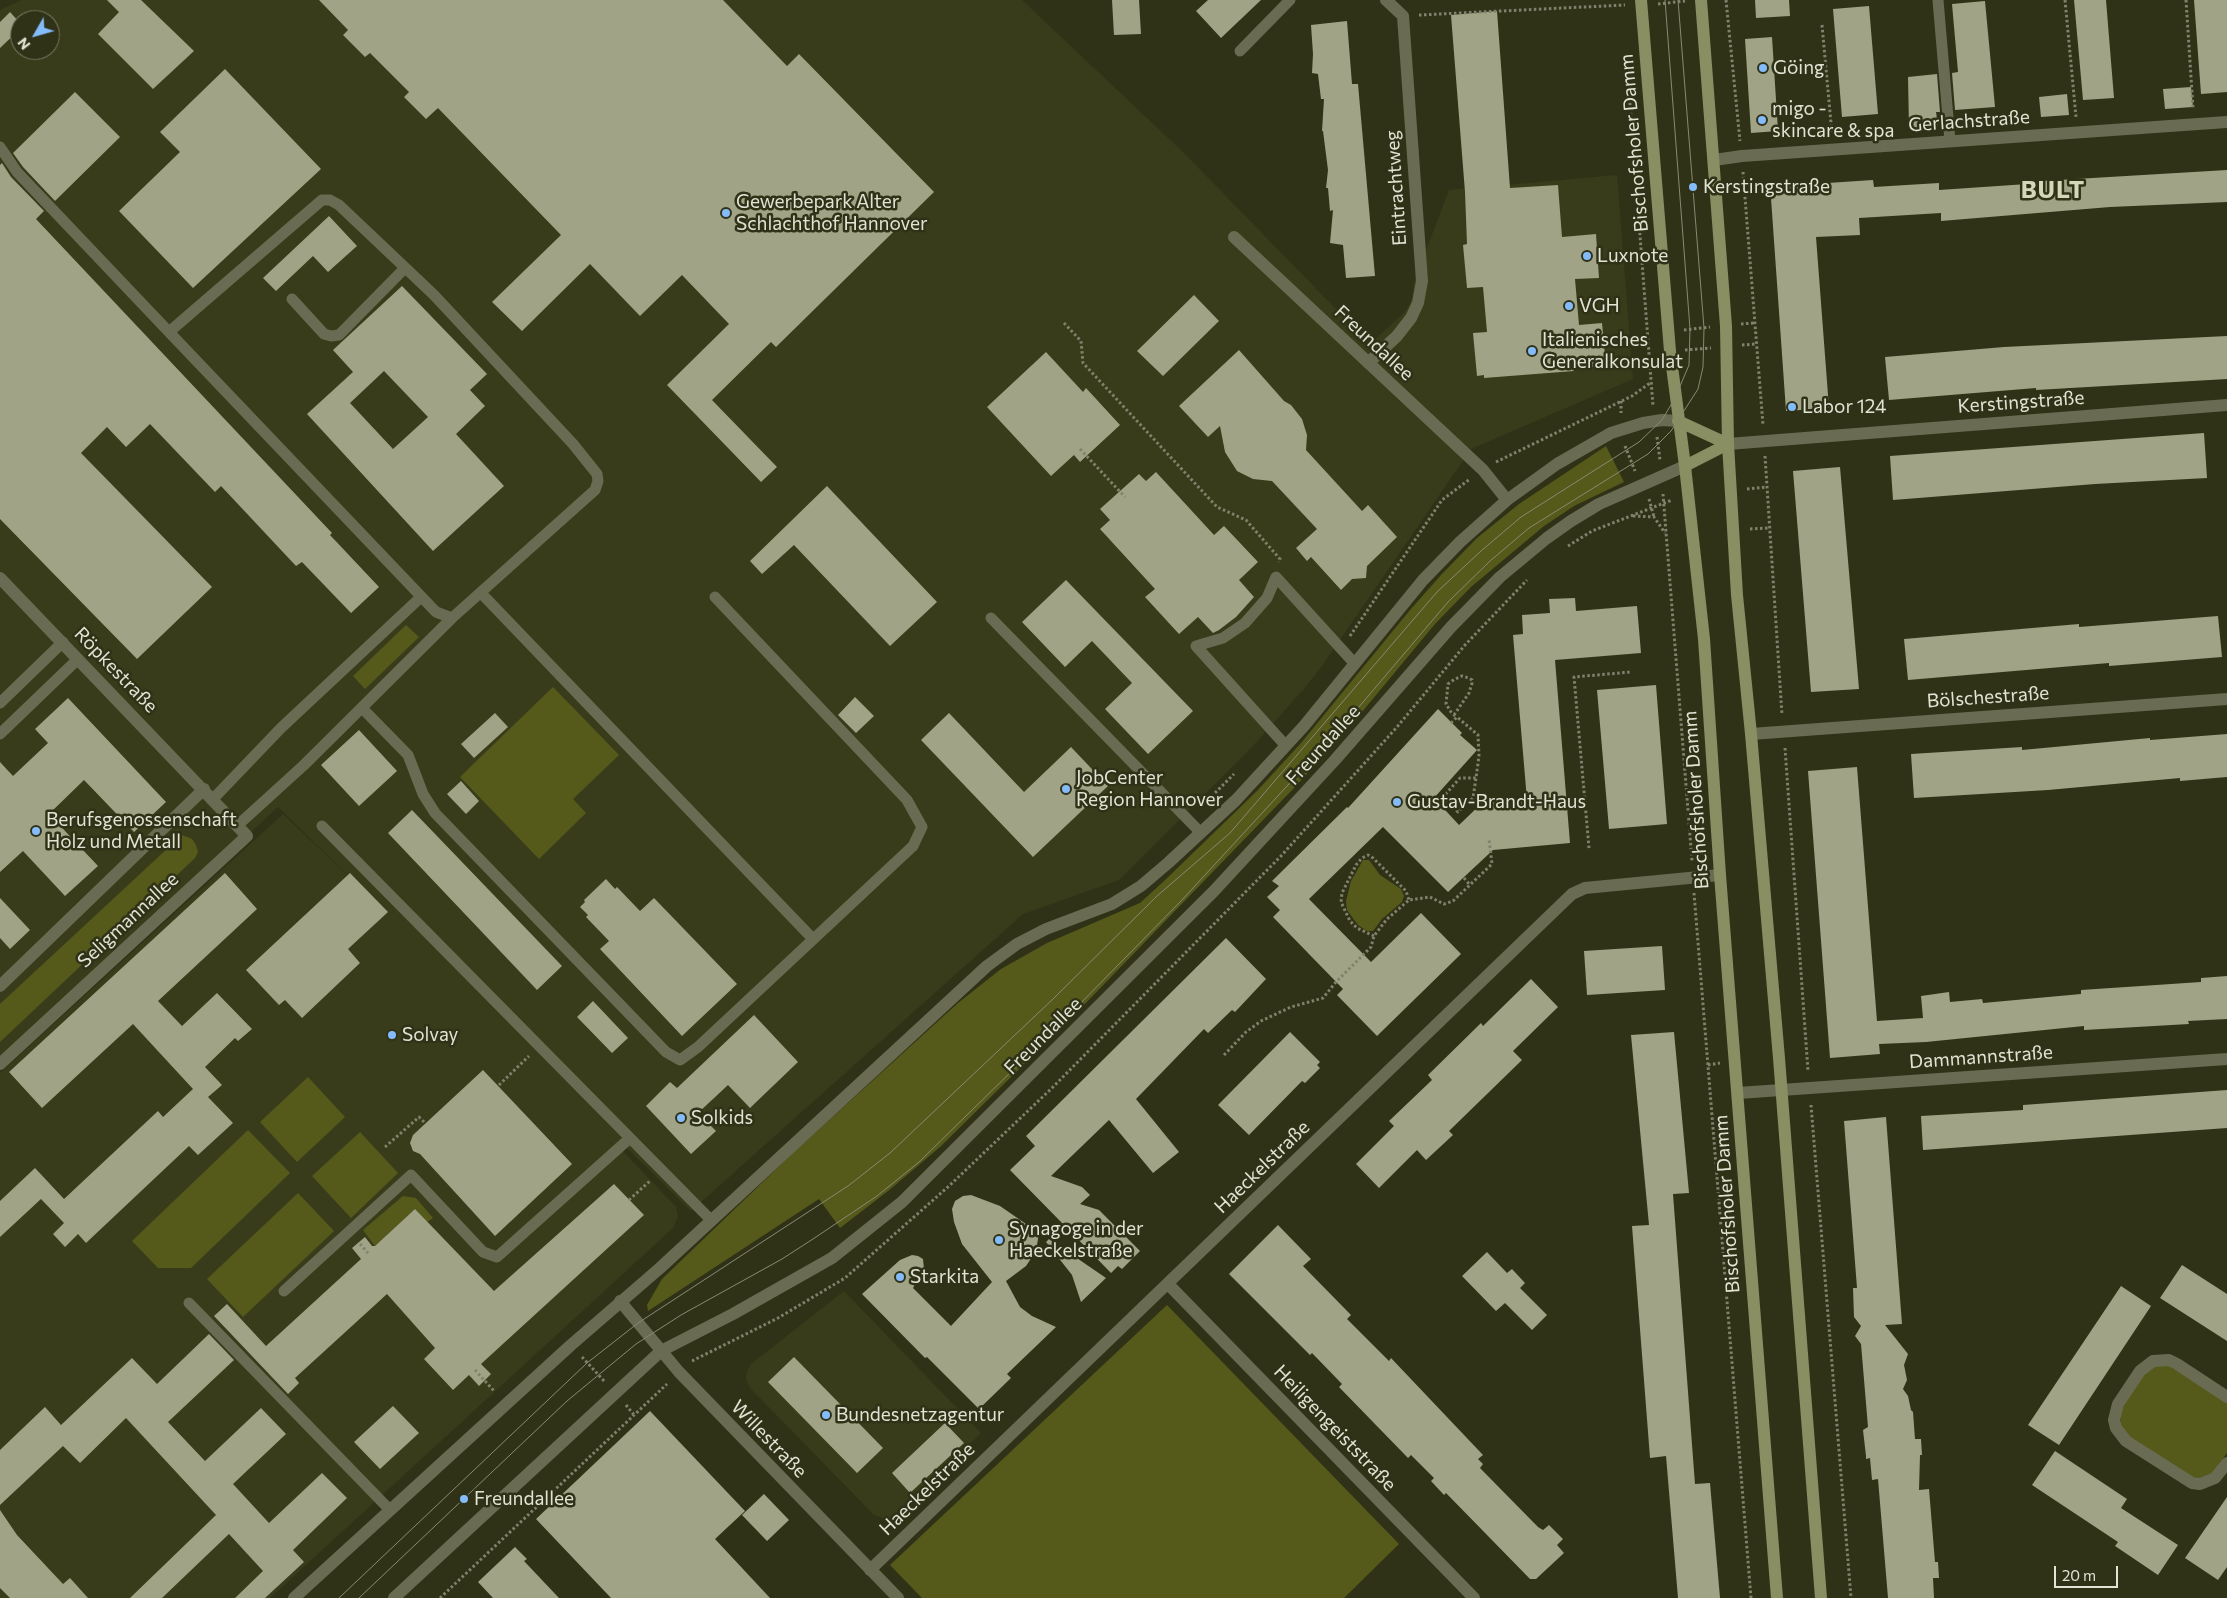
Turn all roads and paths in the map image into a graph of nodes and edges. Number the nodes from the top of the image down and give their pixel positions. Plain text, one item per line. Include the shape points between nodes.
1 (1290, 0) edge
2 (1386, 0) edge
3 (1622, 0) edge
4 (1701, 0) edge
5 (1726, 0) edge
6 (1938, 0) edge
7 (2065, 0) edge
8 (2186, 0) edge
9 (1687, 1) dead end
10 (1647, 2) edge
11 (1622, 5) junction
12 (1623, 15) dead end
13 (1403, 16) junction
14 (1822, 25) dead end
15 (1240, 51) dead end
16 (1628, 73) dead end
17 (2227, 122) edge
18 (2194, 124) junction
19 (2078, 133) junction
20 (1950, 141) junction
21 (0, 148) edge
22 (1833, 150) junction
23 (1742, 156) junction
24 (1714, 160) junction
25 (1234, 237) dead end
26 (405, 268) junction
27 (292, 300) dead end
28 (1064, 323) dead end
29 (1726, 326) junction
30 (1668, 331) junction
31 (170, 332) junction
32 (1756, 344) junction
33 (1726, 347) junction
34 (1670, 351) junction
35 (1649, 352) junction
36 (1368, 363) junction
37 (1621, 401) junction
38 (2227, 405) edge
39 (1678, 421) junction
40 (1622, 428) junction
41 (1764, 441) junction
42 (1728, 444) junction
43 (1080, 449) dead end
44 (1685, 466) junction
45 (1483, 470) junction
46 (1643, 485) junction
47 (1125, 497) dead end
48 (1507, 500) junction
49 (1630, 516) dead end
50 (1654, 517) junction
51 (1276, 577) junction
52 (0, 578) edge
53 (481, 592) junction
54 (422, 596) junction
55 (715, 597) dead end
56 (452, 618) junction
57 (991, 618) dead end
58 (63, 642) junction
59 (1341, 648) junction
60 (78, 659) junction
61 (1355, 664) junction
62 (1631, 672) dead end
63 (2227, 699) edge
64 (0, 703) edge
65 (362, 708) junction
66 (1456, 716) junction
67 (1783, 717) dead end
68 (1451, 722) dead end
69 (0, 734) edge
70 (1751, 734) junction
71 (1286, 746) junction
72 (1785, 746) dead end
73 (1236, 772) dead end
74 (1476, 778) junction
75 (209, 794) junction
76 (1188, 820) junction
77 (238, 826) junction
78 (322, 826) dead end
79 (1201, 833) junction
80 (1489, 839) dead end
81 (1589, 848) dead end
82 (1720, 875) junction
83 (1464, 878) dead end
84 (1693, 878) junction
85 (1470, 884) junction
86 (1408, 900) junction
87 (1374, 936) junction
88 (813, 939) junction
89 (0, 986) edge
90 (540, 1047) junction
91 (1224, 1055) dead end
92 (2227, 1059) edge
93 (0, 1064) edge
94 (1809, 1076) dead end
95 (499, 1085) dead end
96 (1780, 1090) junction
97 (1738, 1093) junction
98 (1811, 1099) dead end
99 (426, 1124) dead end
100 (630, 1138) junction
101 (385, 1147) dead end
102 (662, 1170) junction
103 (629, 1200) dead end
104 (712, 1220) junction
105 (1168, 1284) junction
106 (284, 1291) dead end
107 (620, 1301) junction
108 (189, 1303) dead end
109 (661, 1352) junction
110 (475, 1370) dead end
111 (679, 1372) junction
112 (496, 1393) dead end
113 (2227, 1397) edge
114 (2227, 1463) edge
115 (390, 1510) junction
116 (870, 1570) junction
117 (294, 1598) edge
118 (394, 1598) edge
119 (440, 1598) edge
120 (898, 1598) edge
121 (1474, 1598) edge
122 (1751, 1598) edge
123 (1777, 1598) edge
124 (1821, 1598) edge
125 (1851, 1598) edge

1 - 15 lane
2 - 13 street
3 - 11 path
4 - 24 main road
5 - 23 path
6 - 20 lane
7 - 19 path
8 - 18 path
9 - 10 path
10 - 30 main road, Bischofsholer Damm
11 - 12 path
11 - 13 path
13 - 36 street, Eintrachtweg via 1422,281 1411,318
14 - 22 path
16 - 35 path
17 - 18 street, Gerlachstraße
18 - 19 street, Gerlachstraße
19 - 20 street, Gerlachstraße
20 - 22 street, Gerlachstraße
21 - 31 lane via 17,172
22 - 23 street, Gerlachstraße
23 - 24 street, Gerlachstraße
23 - 32 path
24 - 29 main road
25 - 36 street, Freundallee
26 - 27 lane via 339,335 324,334
26 - 31 lane via 339,206 330,200 322,200
26 - 53 lane via 573,444 597,474 595,490
28 - 51 path via 1081,342 1083,363 1217,507 1246,520 1280,559
29 - 30 path
29 - 33 main road
30 - 34 main road, Bischofsholer Damm
31 - 54 lane
32 - 33 path
32 - 41 path
33 - 34 path
33 - 42 main road
34 - 35 path
34 - 39 main road, Bischofsholer Damm
35 - 37 path via 1651,382
36 - 45 street, Freundallee
37 - 40 path
37 - 45 path
38 - 41 street, Kerstingstraße
39 - 40 street, Freundallee via 1655,420
39 - 42 main road
39 - 44 main road, Bischofsholer Damm
40 - 46 path via 1626,450
40 - 48 street, Freundallee via 1557,464
41 - 42 street, Kerstingstraße
41 - 67 path
42 - 44 main road
42 - 70 main road via 1737,595
43 - 47 path
44 - 46 street, Freundallee
44 - 82 main road, Bischofsholer Damm via 1704,639
45 - 48 street, Freundallee
45 - 59 path via 1442,500
46 - 50 path
46 - 109 street, Freundallee via 1599,504 1571,521 1500,578 1214,891 902,1202 832,1258
48 - 61 street, Freundallee via 1423,580
49 - 50 path
50 - 84 path via 1667,535
51 - 59 lane
51 - 71 lane via 1262,605 1245,623 1223,638 1196,646
52 - 58 street, Röpkestraße
53 - 56 lane
53 - 88 lane
54 - 56 lane via 436,612
54 - 75 lane
55 - 88 lane via 907,800 922,827 913,846
56 - 65 lane
57 - 76 lane
58 - 60 street, Röpkestraße
58 - 64 lane
59 - 61 lane
60 - 69 lane
60 - 75 street, Röpkestraße
61 - 71 street, Freundallee
62 - 81 path via 1574,677
63 - 70 street, Bölschestraße
65 - 77 lane
65 - 88 lane via 408,755 434,813 666,1052 680,1060
66 - 66 path via 1446,704 1448,684 1462,676 1472,683
66 - 68 path
66 - 74 path via 1478,734
70 - 96 main road
71 - 79 street, Freundallee
72 - 94 path
73 - 76 path
74 - 74 path via 1472,798 1458,812 1443,797 1460,778
75 - 77 street
75 - 89 street
76 - 79 lane
77 - 93 street, Seligmannallee via 247,836
78 - 90 lane
79 - 104 street, Freundallee via 1141,886 1112,904 1046,929 986,966
80 - 85 path via 1492,864
82 - 84 street, Haeckelstraße
82 - 97 main road, Bischofsholer Damm
83 - 85 path
84 - 105 street, Haeckelstraße via 1584,888 1572,894
84 - 122 path
85 - 86 path via 1448,903 1430,897
86 - 87 path
86 - 87 path via 1406,891 1373,858 1368,855 1362,858 1342,893 1341,902 1350,921
87 - 91 path via 1371,947 1323,998 1291,1006 1260,1021
90 - 95 path
90 - 100 lane
92 - 96 street, Dammannstraße
96 - 97 street, Dammannstraße
96 - 124 main road
97 - 123 main road, Bischofsholer Damm
98 - 125 path
99 - 101 path via 419,1117
100 - 102 lane
100 - 106 lane via 497,1257 484,1252 411,1175
102 - 103 path
102 - 104 lane
104 - 107 street, Freundallee
105 - 116 street, Haeckelstraße
105 - 121 street, Heiligengeiststraße
107 - 109 street, Willestraße
107 - 115 street, Freundallee
108 - 115 lane
109 - 111 street, Willestraße
109 - 118 street, Freundallee
110 - 112 path
111 - 116 street, Willestraße
111 - 119 path
113 - 114 street via 2170,1360 2153,1361 2140,1371 2118,1404 2114,1420 2126,1441 2192,1483 2208,1482
115 - 117 street, Freundallee
116 - 120 street, Willestraße

